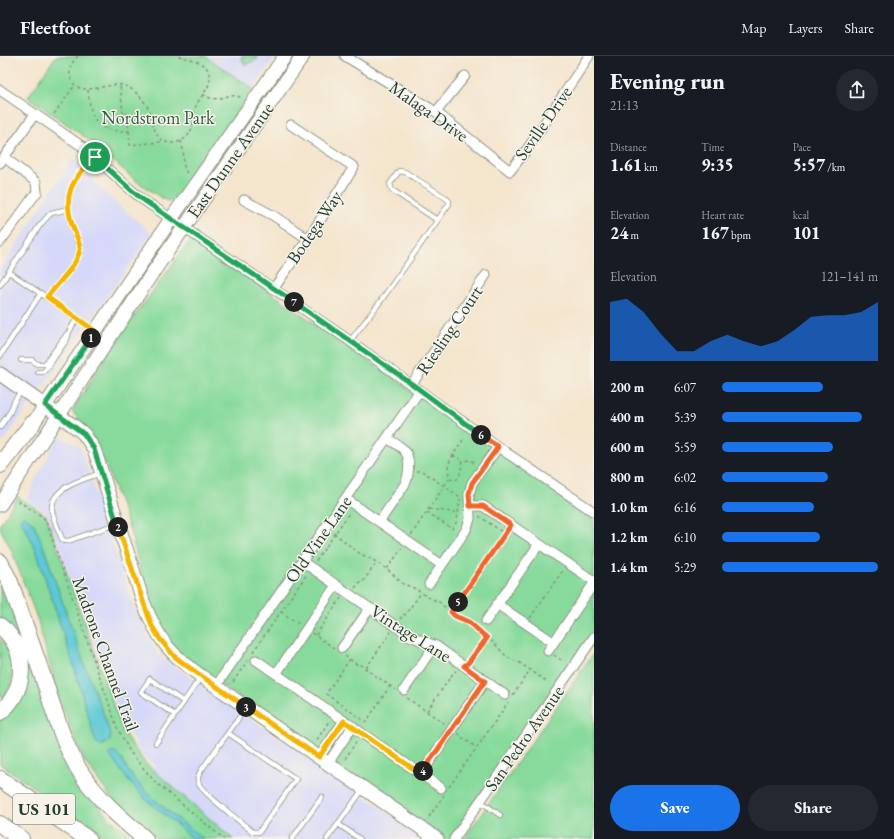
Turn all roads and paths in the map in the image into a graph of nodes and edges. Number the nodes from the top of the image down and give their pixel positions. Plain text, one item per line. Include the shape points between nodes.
1 (78, 56) edge
2 (178, 56) edge
3 (286, 56) edge
4 (303, 56) edge
5 (344, 56) edge
6 (589, 56) edge
7 (356, 59) edge
8 (594, 59) edge
9 (465, 76) dead end
10 (75, 85) junction
11 (120, 85) junction
12 (0, 90) edge
13 (88, 90) junction
14 (203, 94) junction
15 (243, 98) dead end
16 (436, 112) junction
17 (35, 114) junction
18 (54, 114) dead end
19 (291, 125) dead end
20 (129, 131) junction
21 (161, 140) junction
22 (181, 141) junction
23 (95, 157) junction
24 (2, 160) edge
25 (510, 171) joint
26 (190, 176) dead end
27 (244, 200) dead end
28 (69, 209) junction
29 (171, 219) junction
30 (437, 220) junction
31 (183, 228) junction
32 (308, 239) junction
33 (0, 242) edge
34 (9, 272) junction
35 (486, 275) dead end
36 (0, 285) edge
37 (274, 288) junction
38 (41, 293) junction
39 (47, 297) junction
40 (77, 318) junction
41 (95, 331) junction
42 (69, 332) junction
43 (350, 341) junction
44 (0, 356) edge
45 (21, 360) dead end
46 (38, 372) dead end
47 (0, 374) edge
48 (412, 384) junction
49 (22, 390) junction
50 (420, 390) junction
51 (45, 405) junction
52 (60, 415) junction
53 (32, 424) junction
54 (0, 427) edge
55 (388, 439) junction
56 (463, 440) dead end
57 (498, 447) junction
58 (453, 455) junction
59 (479, 459) dead end
60 (463, 461) junction
61 (0, 465) edge
62 (408, 470) junction
63 (0, 473) edge
64 (101, 473) junction
65 (449, 479) junction
66 (445, 486) junction
67 (18, 501) dead end
68 (350, 501) junction
69 (0, 505) edge
70 (470, 506) junction
71 (427, 512) junction
72 (594, 512) edge
73 (380, 521) junction
74 (117, 524) junction
75 (511, 525) junction
76 (326, 527) junction
77 (335, 533) junction
78 (407, 541) junction
79 (539, 544) junction
80 (0, 562) edge
81 (302, 562) junction
82 (567, 563) junction
83 (442, 565) junction
84 (311, 568) junction
85 (387, 569) junction
86 (594, 582) edge
87 (429, 584) dead end
88 (336, 585) junction
89 (498, 604) junction
90 (370, 608) junction
91 (281, 612) junction
92 (451, 612) junction
93 (486, 621) dead end
94 (526, 623) junction
95 (0, 626) edge
96 (306, 629) junction
97 (316, 635) dead end
98 (487, 638) junction
99 (594, 638) edge
100 (553, 642) junction
101 (434, 646) junction
102 (342, 648) dead end
103 (548, 651) dead end
104 (350, 659) dead end
105 (256, 660) dead end
106 (464, 666) junction
107 (530, 670) junction
108 (276, 674) junction
109 (201, 676) junction
110 (485, 681) junction
111 (233, 682) dead end
112 (546, 682) dead end
113 (216, 686) junction
114 (390, 686) dead end
115 (404, 690) dead end
116 (508, 698) junction
117 (184, 702) junction
118 (340, 704) junction
119 (247, 707) junction
120 (427, 711) dead end
121 (0, 712) edge
122 (334, 713) junction
123 (175, 715) junction
124 (344, 721) junction
125 (353, 726) junction
126 (228, 733) junction
127 (317, 740) dead end
128 (156, 743) dead end
129 (323, 760) junction
130 (421, 774) junction
131 (0, 778) edge
132 (364, 788) junction
133 (441, 788) dead end
134 (322, 797) dead end
135 (480, 801) junction
136 (500, 815) dead end
137 (429, 817) dead end
138 (0, 824) edge
139 (338, 824) junction
140 (21, 839) edge
141 (88, 839) edge
142 (145, 839) edge
143 (224, 839) edge
144 (292, 839) edge
145 (327, 839) edge
146 (360, 839) edge
147 (437, 839) edge
148 (454, 839) edge

1 - 10 path via 70,67
2 - 14 path via 201,64 208,71 210,83
3 - 29 main road, East Dunne Avenue
4 - 31 main road, East Dunne Avenue
5 - 7 street, Malaga Drive
6 - 8 street
6 - 25 street, Seville Drive
7 - 16 street, Malaga Drive
9 - 16 street
10 - 13 path
10 - 18 path
11 - 13 path
11 - 20 path
11 - 21 path via 133,90 145,103 154,130
12 - 17 street
13 - 20 path via 91,114 98,124 116,131
14 - 15 path via 214,100 234,95
14 - 22 path via 194,110 193,127
16 - 25 street, Malaga Drive
17 - 23 street
17 - 24 street
19 - 32 street, Bodega Way via 354,167
20 - 21 path via 130,145
21 - 22 path via 174,144
22 - 26 path via 184,170
23 - 28 lane via 76,179 70,192
23 - 29 street via 130,189
24 - 33 street via 36,182 37,192
27 - 32 street
28 - 34 lane via 51,213 40,225
28 - 39 lane via 80,249 75,262
29 - 31 street
29 - 41 main road, East Dunne Avenue
30 - 30 lane via 449,201 405,172 398,171 390,184 392,190
30 - 43 lane
31 - 37 street
31 - 52 main road, East Dunne Avenue
32 - 37 street, Bodega Way
34 - 36 lane
34 - 38 lane
35 - 48 street, Riesling Court
37 - 43 street
38 - 39 lane
38 - 44 lane
39 - 40 lane
40 - 41 lane
40 - 42 lane
41 - 51 main road, East Dunne Avenue
42 - 45 lane via 45,364
42 - 46 lane via 47,368 43,372
43 - 48 street
47 - 49 main road
48 - 50 street
49 - 51 main road
49 - 54 lane
50 - 55 street, Old Vine Lane
50 - 57 street
51 - 52 main road
51 - 53 main road, East Dunne Avenue
52 - 64 main road via 84,434 94,449
52 - 69 main road, East Dunne Avenue
53 - 61 highway
53 - 63 main road, East Dunne Avenue
55 - 62 street via 404,450 408,458
55 - 68 street, Old Vine Lane
56 - 58 path
57 - 70 street via 472,483 469,494
57 - 72 street
58 - 60 path
58 - 65 path via 448,465
59 - 60 path via 476,464 471,460
60 - 65 path via 459,477 456,480
62 - 66 path via 422,471
62 - 73 street via 408,479
64 - 74 main road
64 - 74 lane via 65,487 58,494 52,510 64,541
65 - 66 path
66 - 71 path
66 - 71 path via 460,497 457,521 452,529
67 - 143 path, Madrone Channel Trail via 43,516 47,524 117,727 130,752 155,782
68 - 73 street
68 - 76 street, Old Vine Lane
68 - 77 path via 352,509
70 - 75 street via 483,506
70 - 83 street via 470,519 466,530
71 - 78 path
73 - 78 street
74 - 109 main road via 152,626 174,656
75 - 79 street
75 - 92 path
76 - 77 path
76 - 81 street, Old Vine Lane
77 - 84 path
77 - 85 path via 359,553
78 - 83 street
78 - 85 path
79 - 82 street
79 - 89 street
80 - 142 highway via 10,582 59,726 76,765 100,798
81 - 84 street, Vintage Lane
81 - 113 street, Old Vine Lane
82 - 86 street
82 - 94 path
83 - 87 street
84 - 88 street, Vintage Lane
84 - 91 path
85 - 92 path via 403,584 439,602
86 - 100 street
88 - 90 street, Vintage Lane
88 - 96 street
89 - 93 street
89 - 94 street
90 - 101 street, Vintage Lane via 410,636
90 - 102 street
91 - 96 path
91 - 111 path
92 - 98 path via 469,622
94 - 100 street
95 - 121 highway via 15,644 21,668 15,696
96 - 97 path
96 - 108 street
98 - 106 path
98 - 107 path via 507,657
99 - 135 street, San Pedro Avenue
100 - 103 street
101 - 106 street, Vintage Lane
101 - 115 street
104 - 118 path via 326,694
105 - 108 street
106 - 110 street, Vintage Lane
106 - 120 path via 454,672
107 - 112 path
107 - 116 path
108 - 122 street
109 - 113 main road
109 - 117 lane
110 - 116 street, Vintage Lane
110 - 130 street
113 - 119 main road
114 - 118 path via 366,722
116 - 137 path
117 - 123 lane
117 - 123 lane via 150,679 142,692
118 - 122 path
119 - 126 lane
119 - 129 main road
122 - 124 street
122 - 127 path
123 - 128 lane
124 - 125 street
124 - 129 street
125 - 129 street
125 - 130 street
126 - 126 lane via 296,779 259,832 253,832 199,785 198,777 202,769
129 - 132 main road
130 - 133 street
131 - 141 highway, US 101
132 - 139 lane
132 - 147 main road
134 - 144 lane
135 - 136 lane
135 - 148 street, San Pedro Avenue
138 - 140 highway, US 101
139 - 145 lane
139 - 146 lane

